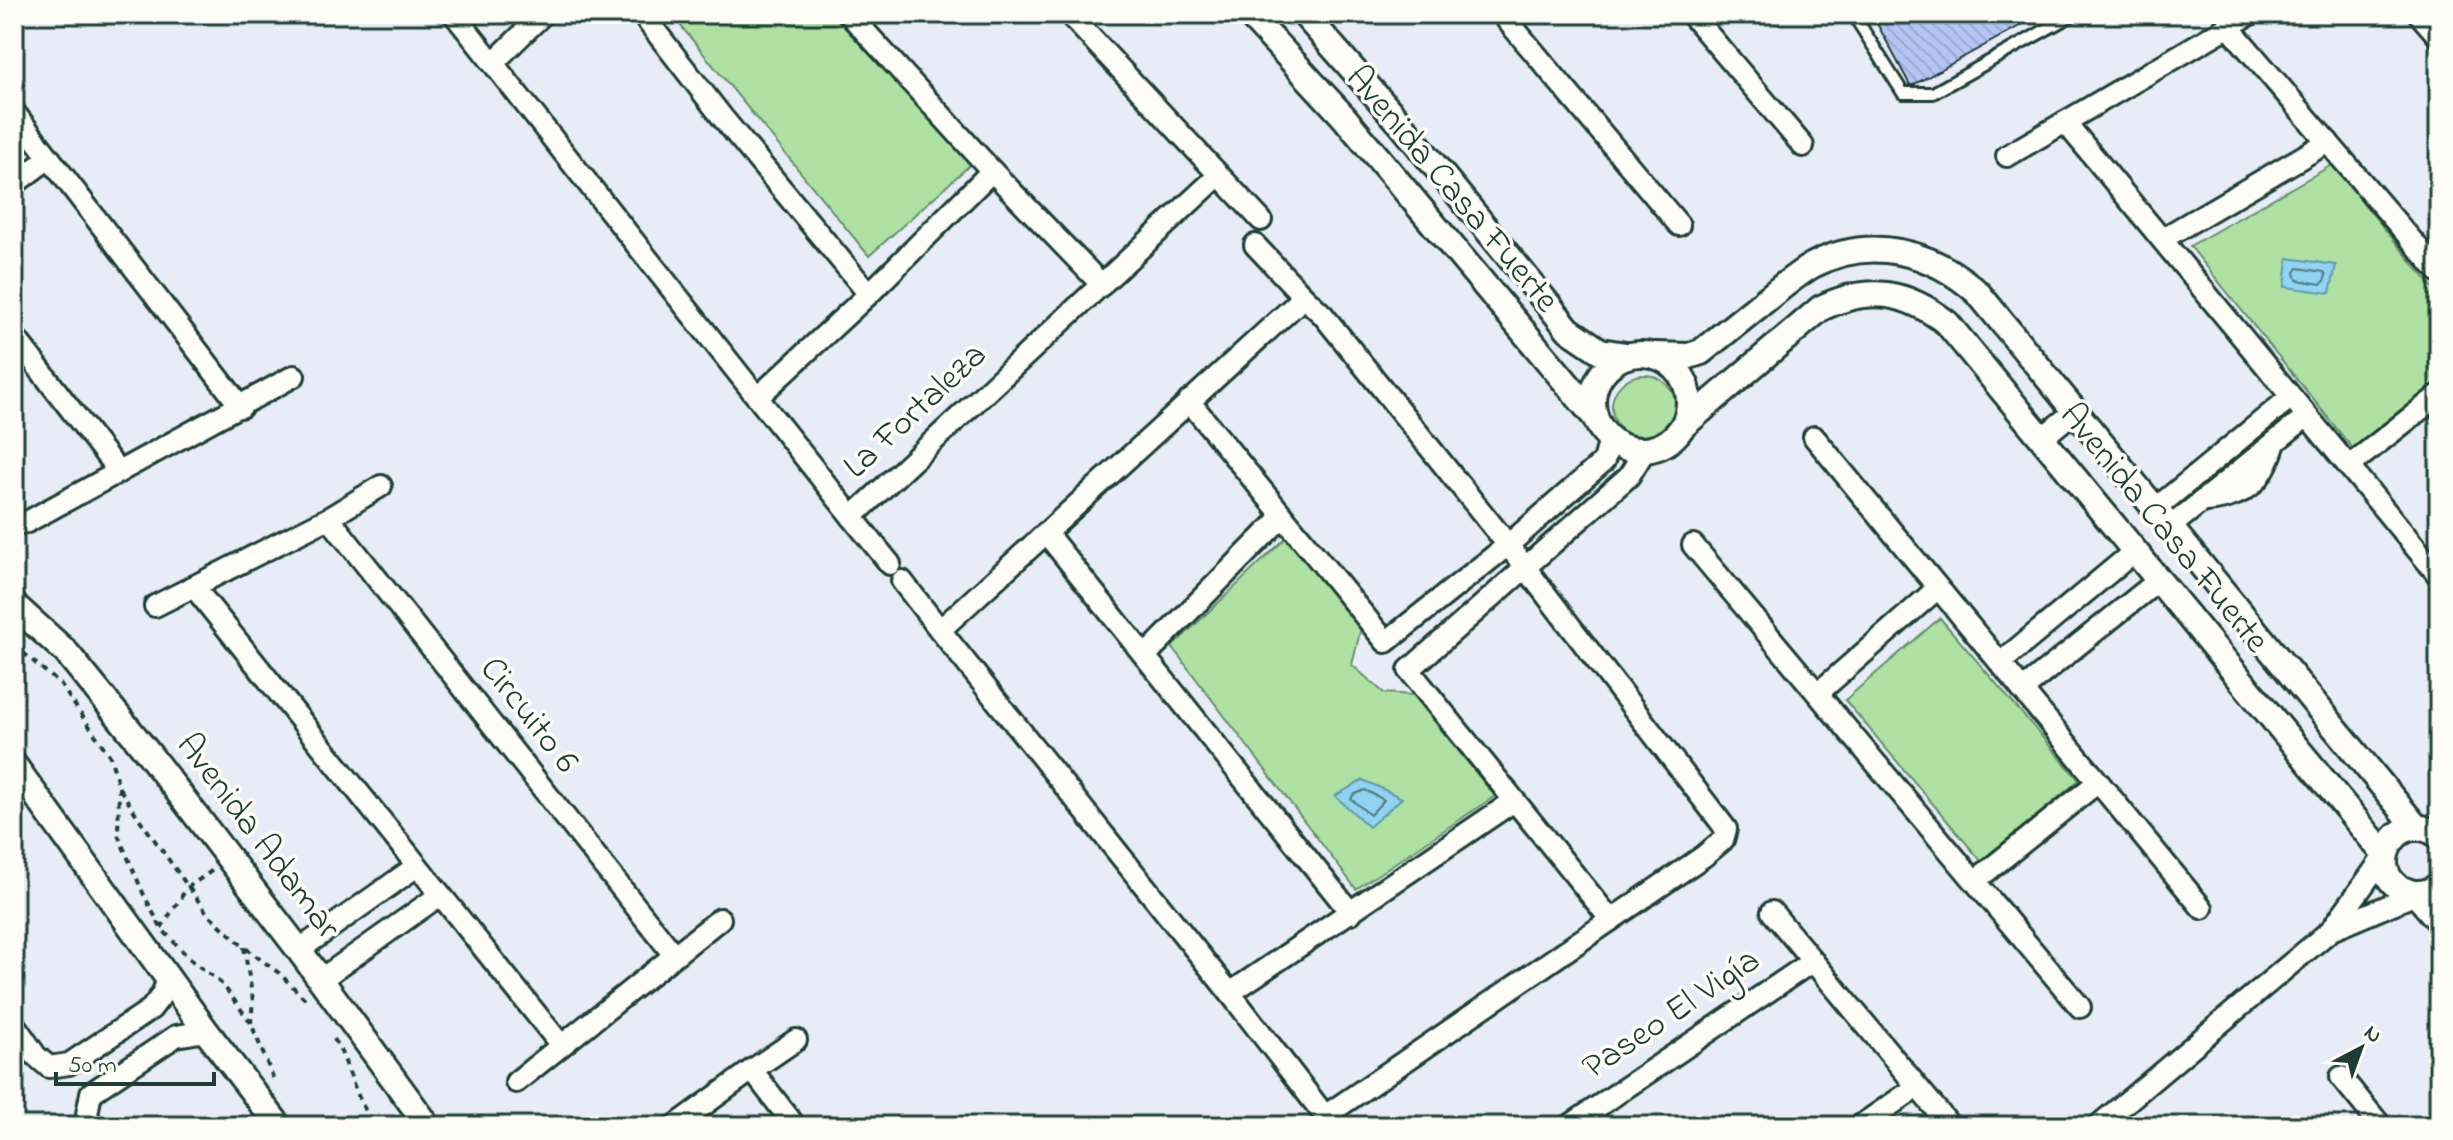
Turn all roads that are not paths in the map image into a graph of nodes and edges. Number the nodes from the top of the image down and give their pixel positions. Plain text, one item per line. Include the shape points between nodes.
1 (454, 14) edge
2 (543, 14) edge
3 (642, 14) edge
4 (849, 14) edge
5 (1069, 14) edge
6 (1249, 14) edge
7 (1304, 14) edge
8 (1502, 14) edge
9 (1691, 14) edge
10 (1853, 14) edge
11 (2074, 14) edge
12 (2250, 14) edge
13 (2419, 14) edge
14 (2228, 26) junction
15 (2439, 37) edge
16 (493, 63) junction
17 (14, 112) edge
18 (2065, 122) junction
19 (2328, 142) junction
20 (1803, 146) dead end
21 (2007, 156) dead end
22 (49, 158) junction
23 (992, 171) junction
24 (1218, 176) junction
25 (14, 184) edge
26 (1261, 220) dead end
27 (1679, 225) dead end
28 (2162, 239) junction
29 (1255, 245) dead end
30 (2439, 272) edge
31 (1102, 285) junction
32 (869, 294) junction
33 (1304, 297) junction
34 (14, 336) edge
35 (1626, 355) junction
36 (1655, 355) junction
37 (294, 376) dead end
38 (2439, 395) edge
39 (759, 396) junction
40 (2291, 397) junction
41 (1189, 401) junction
42 (241, 407) junction
43 (2075, 411) junction
44 (2307, 416) junction
45 (1595, 417) junction
46 (1684, 425) junction
47 (1814, 437) dead end
48 (2042, 438) junction
49 (1610, 439) junction
50 (1645, 450) junction
51 (2349, 466) junction
52 (119, 472) junction
53 (381, 486) dead end
54 (1283, 516) junction
55 (852, 517) junction
56 (329, 518) junction
57 (2162, 518) junction
58 (14, 524) edge
59 (1046, 533) junction
60 (1508, 545) junction
61 (1693, 545) dead end
62 (2135, 551) junction
63 (1525, 569) junction
64 (2439, 576) edge
65 (2159, 580) junction
66 (194, 587) junction
67 (1938, 588) junction
68 (14, 605) edge
69 (155, 606) dead end
70 (940, 630) junction
71 (1145, 656) junction
72 (2000, 663) junction
73 (2022, 690) junction
74 (1818, 693) junction
75 (14, 765) edge
76 (2098, 782) junction
77 (1514, 801) junction
78 (2428, 832) edge
79 (2385, 855) junction
80 (417, 866) junction
81 (1975, 881) junction
82 (2428, 890) edge
83 (440, 895) junction
84 (2202, 908) dead end
85 (1772, 912) dead end
86 (1351, 913) junction
87 (720, 919) dead end
88 (1611, 920) junction
89 (2439, 921) edge
90 (2331, 930) junction
91 (299, 950) junction
92 (674, 955) junction
93 (1813, 961) junction
94 (169, 978) junction
95 (320, 980) junction
96 (1230, 993) junction
97 (2080, 1007) dead end
98 (14, 1024) edge
99 (206, 1031) junction
100 (796, 1040) dead end
101 (561, 1045) junction
102 (752, 1070) junction
103 (2341, 1077) dead end
104 (516, 1082) dead end
105 (1917, 1087) junction
106 (289, 1120) edge
107 (1317, 1121) edge
108 (92, 1126) edge
109 (428, 1126) edge
110 (675, 1126) edge
111 (795, 1126) edge
112 (1569, 1126) edge
113 (1860, 1126) edge
114 (1950, 1126) edge
115 (2098, 1126) edge
116 (2381, 1126) edge

1 - 16 street, La Fortaleza
2 - 16 street
3 - 32 street
4 - 23 street
5 - 24 street
6 - 45 street, Avenida Casa Fuerte via 1353,128
7 - 35 street, Avenida Casa Fuerte via 1569,330 1600,351
8 - 27 street
9 - 20 street
10 - 11 lane via 1903,93 1933,93
12 - 14 street
13 - 15 street
14 - 18 street
14 - 19 street
16 - 39 street, La Fortaleza
17 - 22 street
18 - 21 street
18 - 28 street
19 - 28 street
19 - 30 street
22 - 25 street
22 - 42 street
23 - 31 street
23 - 32 street
24 - 26 street
24 - 31 street, La Fortaleza
28 - 40 street
29 - 33 street
31 - 55 street, La Fortaleza
32 - 39 street
33 - 41 street
33 - 60 street
34 - 52 street
35 - 36 street
35 - 45 street via 1597,379
36 - 43 street, Avenida Casa Fuerte via 1701,352 1812,265 1867,250 1896,251 1957,274
36 - 46 street via 1674,366 1686,383 1690,404
37 - 42 street
38 - 51 street
39 - 55 street, La Fortaleza
40 - 44 street
40 - 57 street
41 - 54 street
41 - 59 street
42 - 52 street
43 - 48 street
43 - 57 street, Avenida Casa Fuerte
44 - 51 street
44 - 57 street via 2202,501
45 - 49 street
46 - 48 street, Avenida Casa Fuerte via 1821,308 1841,298 1882,294 1927,308 1947,323
46 - 50 street via 1661,446
47 - 67 street
48 - 62 street, Avenida Casa Fuerte
49 - 50 street
49 - 60 street via 1604,461
50 - 63 street via 1629,476
51 - 64 street
52 - 58 street
53 - 56 street
54 - 60 street via 1386,642
54 - 71 street
55 - 70 street
56 - 66 street
56 - 92 street, Circuito 6
57 - 78 street, Avenida Casa Fuerte
59 - 70 street
59 - 71 street
60 - 63 street
61 - 74 street
62 - 65 street, Avenida Casa Fuerte
62 - 72 street
63 - 77 street via 1409,670
63 - 88 street via 1726,829 1723,840 1704,856
65 - 73 street
65 - 79 street, Avenida Casa Fuerte
66 - 69 street
66 - 80 street
67 - 72 street
67 - 74 street
68 - 91 street, Avenida Adamar via 66,652
70 - 96 street
71 - 86 street
72 - 73 street
73 - 76 street
74 - 81 street
75 - 94 street
76 - 81 street
76 - 84 street
77 - 86 street
77 - 88 street
78 - 79 street via 2406,830 2396,835
79 - 82 street, Avenida Casa Fuerte via 2389,877 2405,891
79 - 90 street
80 - 83 street
80 - 91 street
81 - 97 street
82 - 89 street
82 - 90 street
83 - 95 street
83 - 101 street
85 - 93 street, Paseo El Vigía
86 - 96 street
87 - 92 street
88 - 107 street
90 - 115 street
91 - 95 street, Avenida Adamar
92 - 101 street
93 - 105 street, Paseo El Vigía
93 - 112 street, Paseo El Vigía
94 - 98 street via 151,1009 69,1064 49,1067
94 - 99 street
95 - 109 street, Avenida Adamar
96 - 107 street
99 - 106 street
99 - 108 street via 176,1036 91,1093 87,1114
100 - 102 street
101 - 104 street
102 - 110 street
102 - 111 street
103 - 116 street
105 - 113 street
105 - 114 street, Paseo El Vigía

